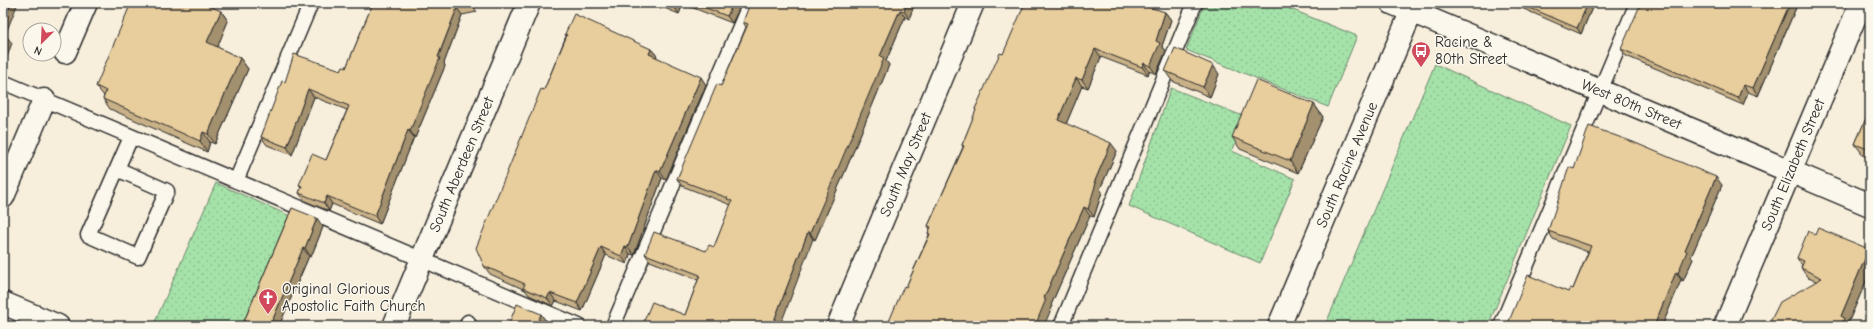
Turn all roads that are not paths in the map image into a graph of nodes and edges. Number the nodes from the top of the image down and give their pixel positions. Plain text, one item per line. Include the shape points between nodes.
1 (86, 3) edge
2 (311, 3) edge
3 (529, 3) edge
4 (750, 3) edge
5 (972, 3) edge
6 (1195, 3) edge
7 (1637, 3) edge
8 (1861, 3) edge
9 (1406, 6) edge
10 (65, 52) dead end
11 (3, 82) edge
12 (1600, 90) junction
13 (44, 100) junction
14 (131, 137) junction
15 (117, 169) junction
16 (1790, 171) junction
17 (236, 181) junction
18 (3, 197) edge
19 (1870, 205) edge
20 (422, 260) junction
21 (3, 303) edge
22 (58, 326) edge
23 (394, 326) edge
24 (579, 326) edge
25 (613, 326) edge
26 (838, 326) edge
27 (1061, 326) edge
28 (1279, 326) edge
29 (1501, 326) edge
30 (1725, 326) edge

1 - 10 street
2 - 17 lane
3 - 20 street, South Aberdeen Street
4 - 25 lane
5 - 26 street, South May Street
6 - 27 lane
7 - 12 lane
8 - 16 street, South Elizabeth Street
9 - 12 street, West 80th Street
9 - 28 street, South Racine Avenue
11 - 13 lane
12 - 16 street, West 80th Street
12 - 29 lane
13 - 14 lane
13 - 18 street
14 - 15 lane
14 - 17 lane
15 - 15 lane via 88,235 138,257 167,191
16 - 19 street, West 80th Street
16 - 30 street, South Elizabeth Street
17 - 20 lane
20 - 23 street, South Aberdeen Street
20 - 24 lane
21 - 22 street

